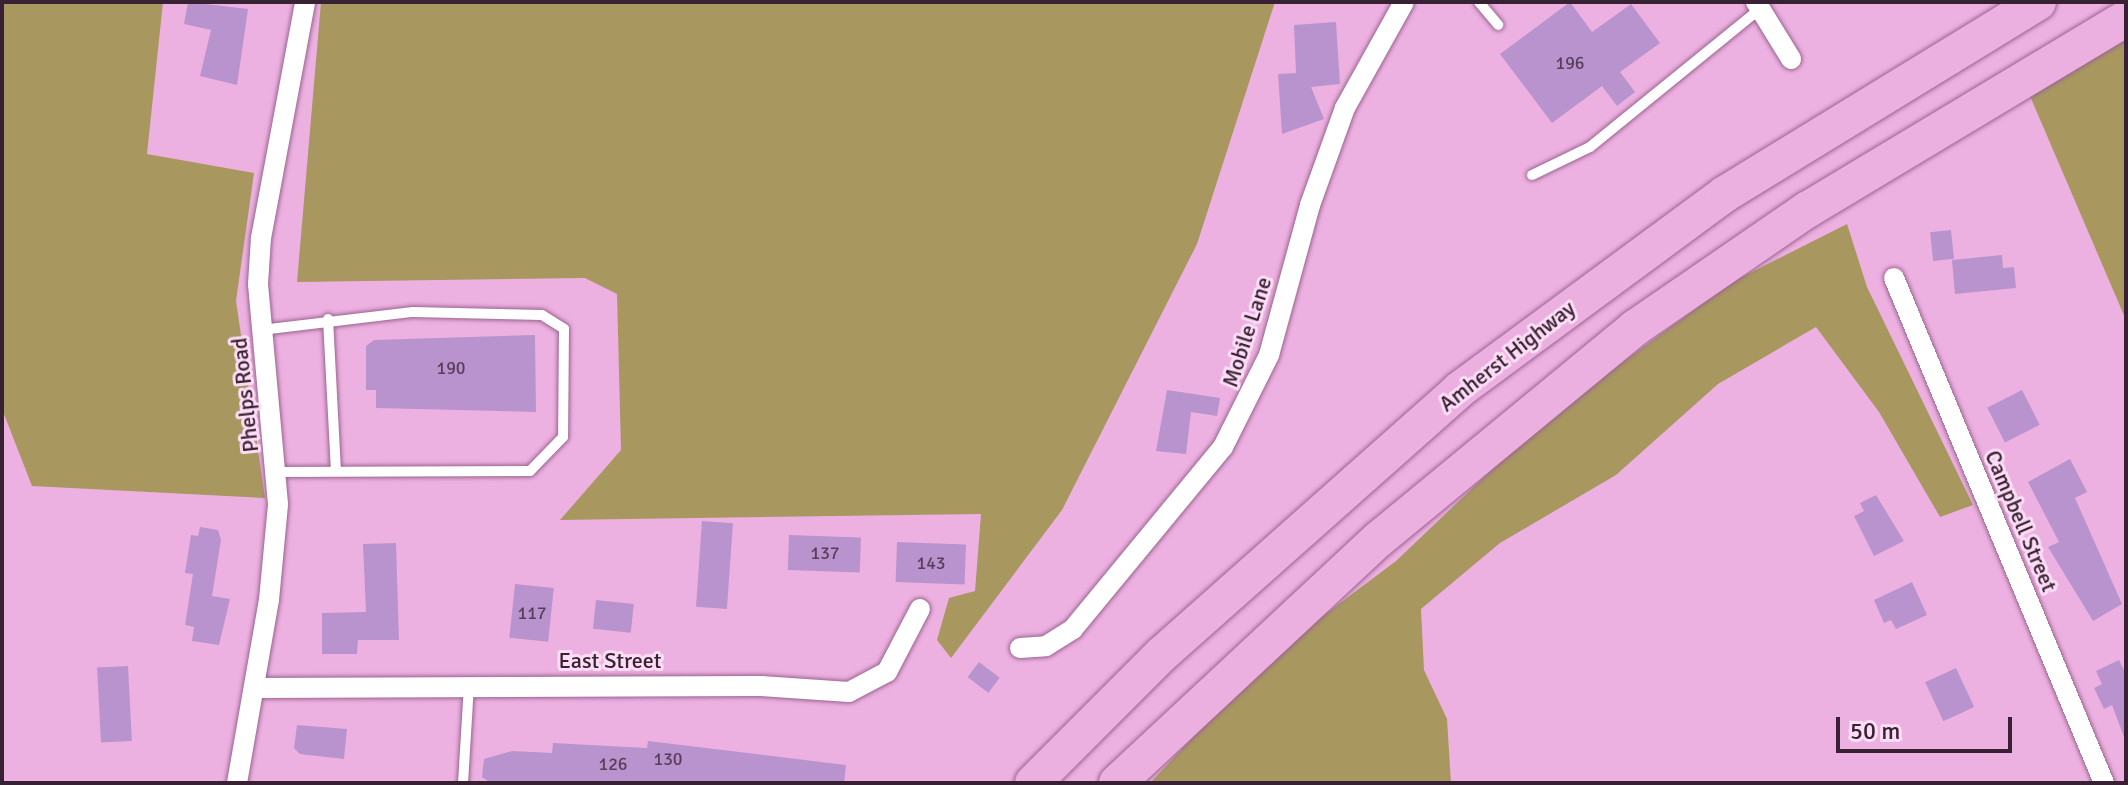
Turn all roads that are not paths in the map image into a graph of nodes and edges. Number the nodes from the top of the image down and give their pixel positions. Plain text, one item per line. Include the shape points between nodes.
1 (305, 2) edge
2 (1404, 2) edge
3 (1479, 2) edge
4 (2031, 5) edge
5 (1758, 6) edge
6 (2126, 18) edge
7 (1498, 25) dead end
8 (1791, 59) dead end
9 (1532, 175) dead end
10 (1894, 278) dead end
11 (328, 319) junction
12 (261, 330) junction
13 (336, 471) junction
14 (277, 472) junction
15 (920, 609) dead end
16 (1020, 648) dead end
17 (469, 684) junction
18 (255, 688) junction
19 (237, 783) edge
20 (463, 783) edge
21 (1033, 783) edge
22 (1117, 783) edge
23 (2104, 783) edge

1 - 12 street, Phelps Road via 261,238
2 - 16 street, Mobile Lane via 1345,108 1310,205 1269,355 1223,447 1073,629 1046,646
3 - 7 lane
4 - 21 highway, Amherst Highway via 1725,194 1459,390 1161,655
5 - 8 street
5 - 9 lane via 1590,147
6 - 22 highway via 1807,210 1635,328 1390,529
10 - 23 street, Campbell Street
11 - 12 lane
11 - 13 lane
11 - 13 lane via 413,312 542,315 564,329 563,437 536,468 510,474
12 - 14 street, Phelps Road
13 - 14 lane
14 - 18 street, Phelps Road via 269,600
15 - 17 street, East Street via 887,672 849,692
17 - 18 street, East Street
17 - 20 lane
18 - 19 street, Phelps Road

